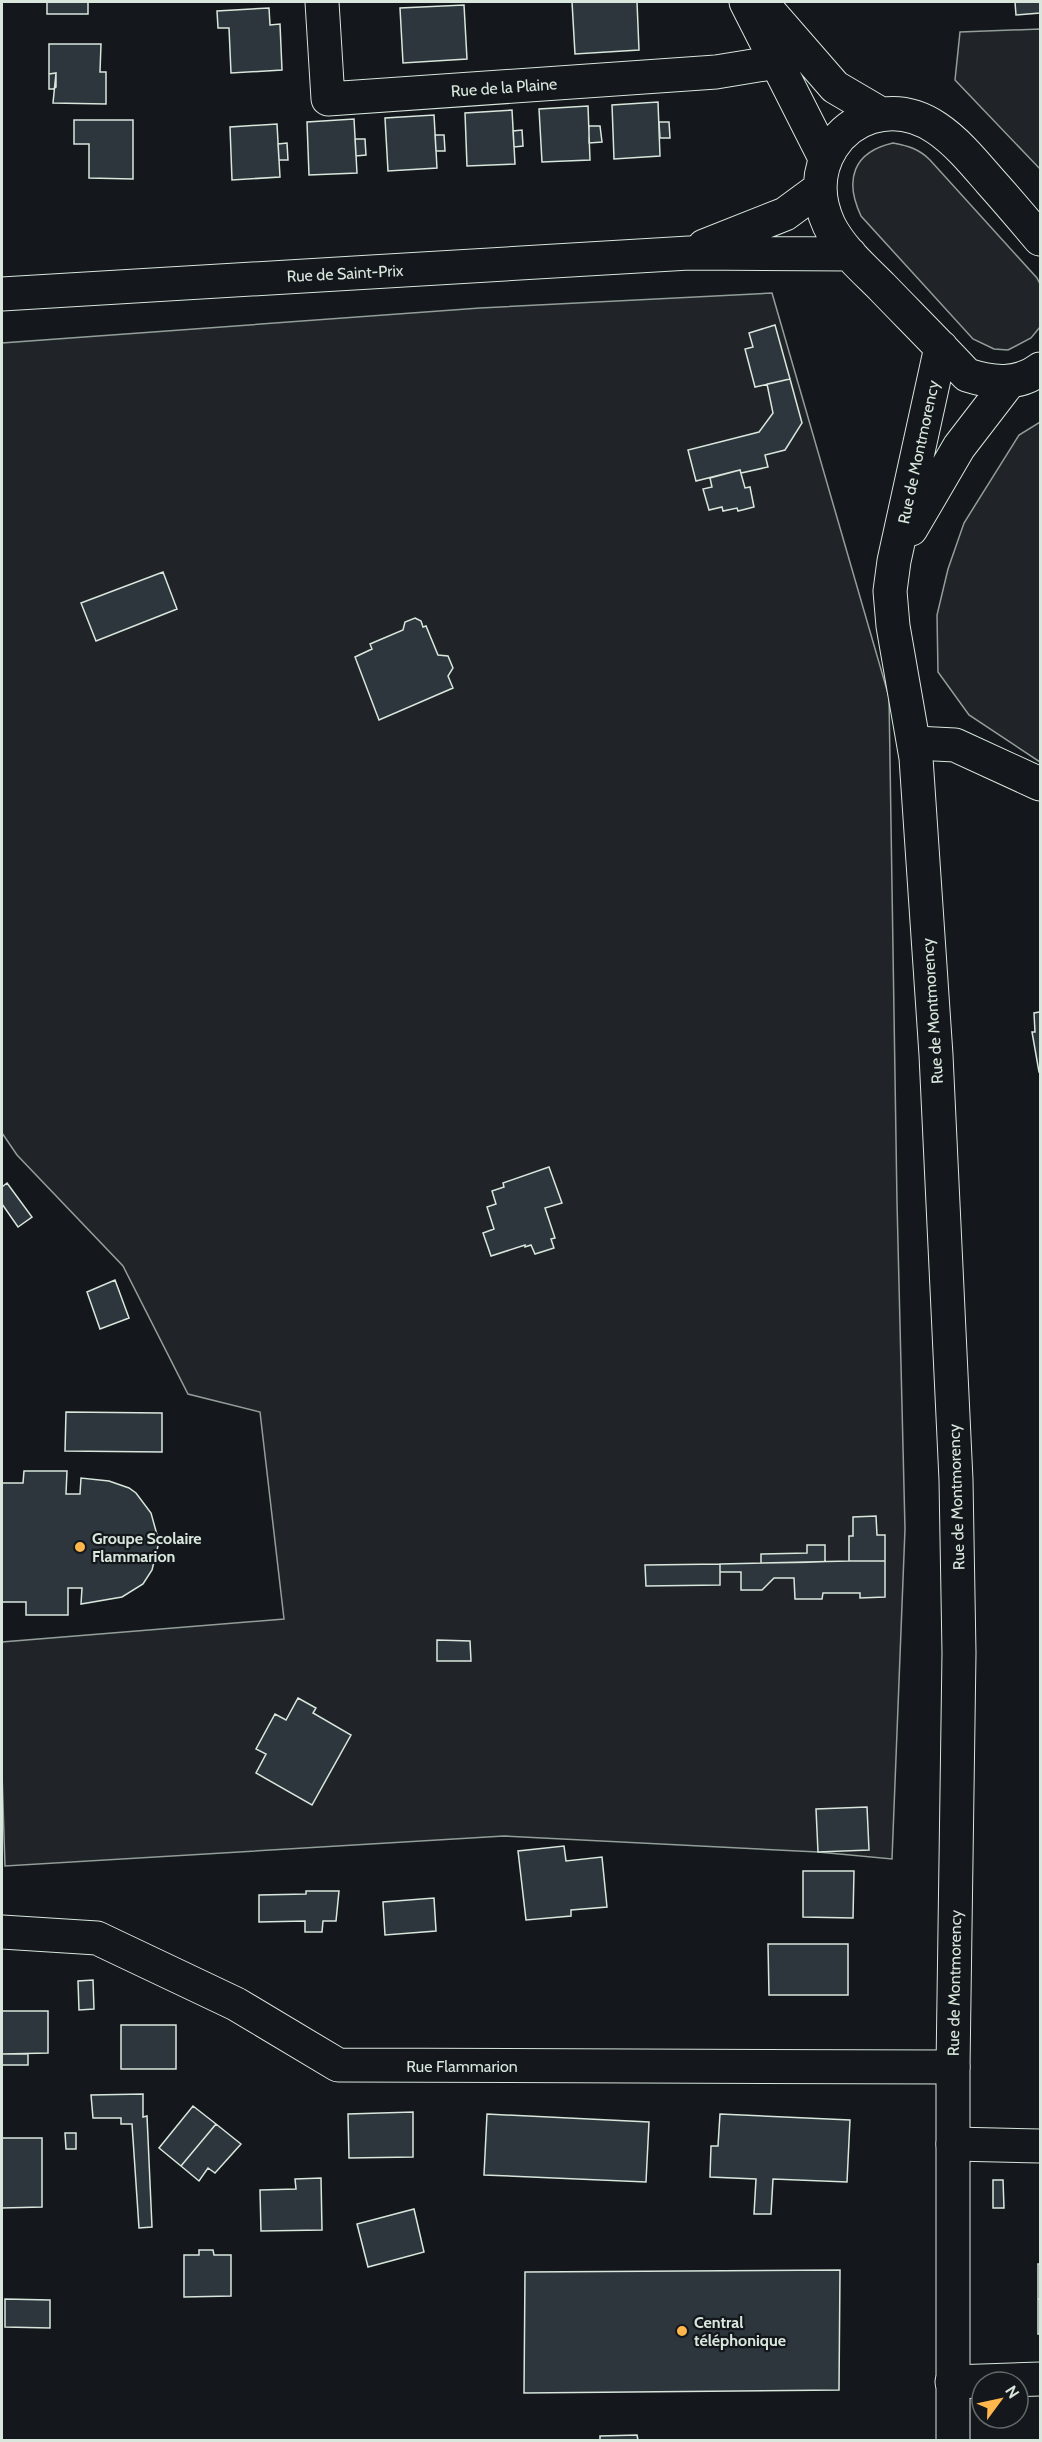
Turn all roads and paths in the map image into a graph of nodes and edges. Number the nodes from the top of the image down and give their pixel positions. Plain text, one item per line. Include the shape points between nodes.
1 (322, 2) edge
2 (746, 2) edge
3 (761, 2) edge
4 (777, 62) junction
5 (881, 114) junction
6 (822, 174) junction
7 (1041, 239) edge
8 (689, 253) junction
9 (850, 254) junction
10 (2, 294) edge
11 (941, 347) junction
12 (1041, 369) edge
13 (1009, 382) junction
14 (895, 557) junction
15 (915, 743) junction
16 (1041, 784) edge
17 (2, 1932) edge
18 (953, 2067) junction
19 (953, 2144) junction
20 (1041, 2146) edge
21 (1041, 2379) edge
22 (952, 2382) junction
23 (953, 2440) edge

1 - 4 street, Rue de la Plaine via 328,99 716,72
2 - 4 street
3 - 5 street via 835,87
4 - 6 street
5 - 6 street, Rue de Saint-Prix via 866,118 837,140
5 - 7 street via 921,118 941,130 958,144
6 - 8 street, Rue de Saint-Prix via 784,214
6 - 9 street via 821,205 830,227
8 - 9 street, Rue de Saint-Prix
8 - 10 street, Rue de Saint-Prix
9 - 11 street
11 - 13 street via 967,375 987,382
11 - 14 street, Rue de Montmorency
12 - 13 street
13 - 14 street, Rue de Montmorency via 958,447
14 - 15 street, Rue de Montmorency via 890,591 893,626
15 - 16 street via 954,745
15 - 18 street, Rue de Montmorency via 936,1055 956,1480 959,1653
17 - 18 street, Rue Flammarion via 97,1938 236,2004 338,2065
18 - 19 street, Rue de Montmorency
19 - 20 street
19 - 22 street, Rue de Montmorency
21 - 22 street
22 - 23 street, Rue de Montmorency

